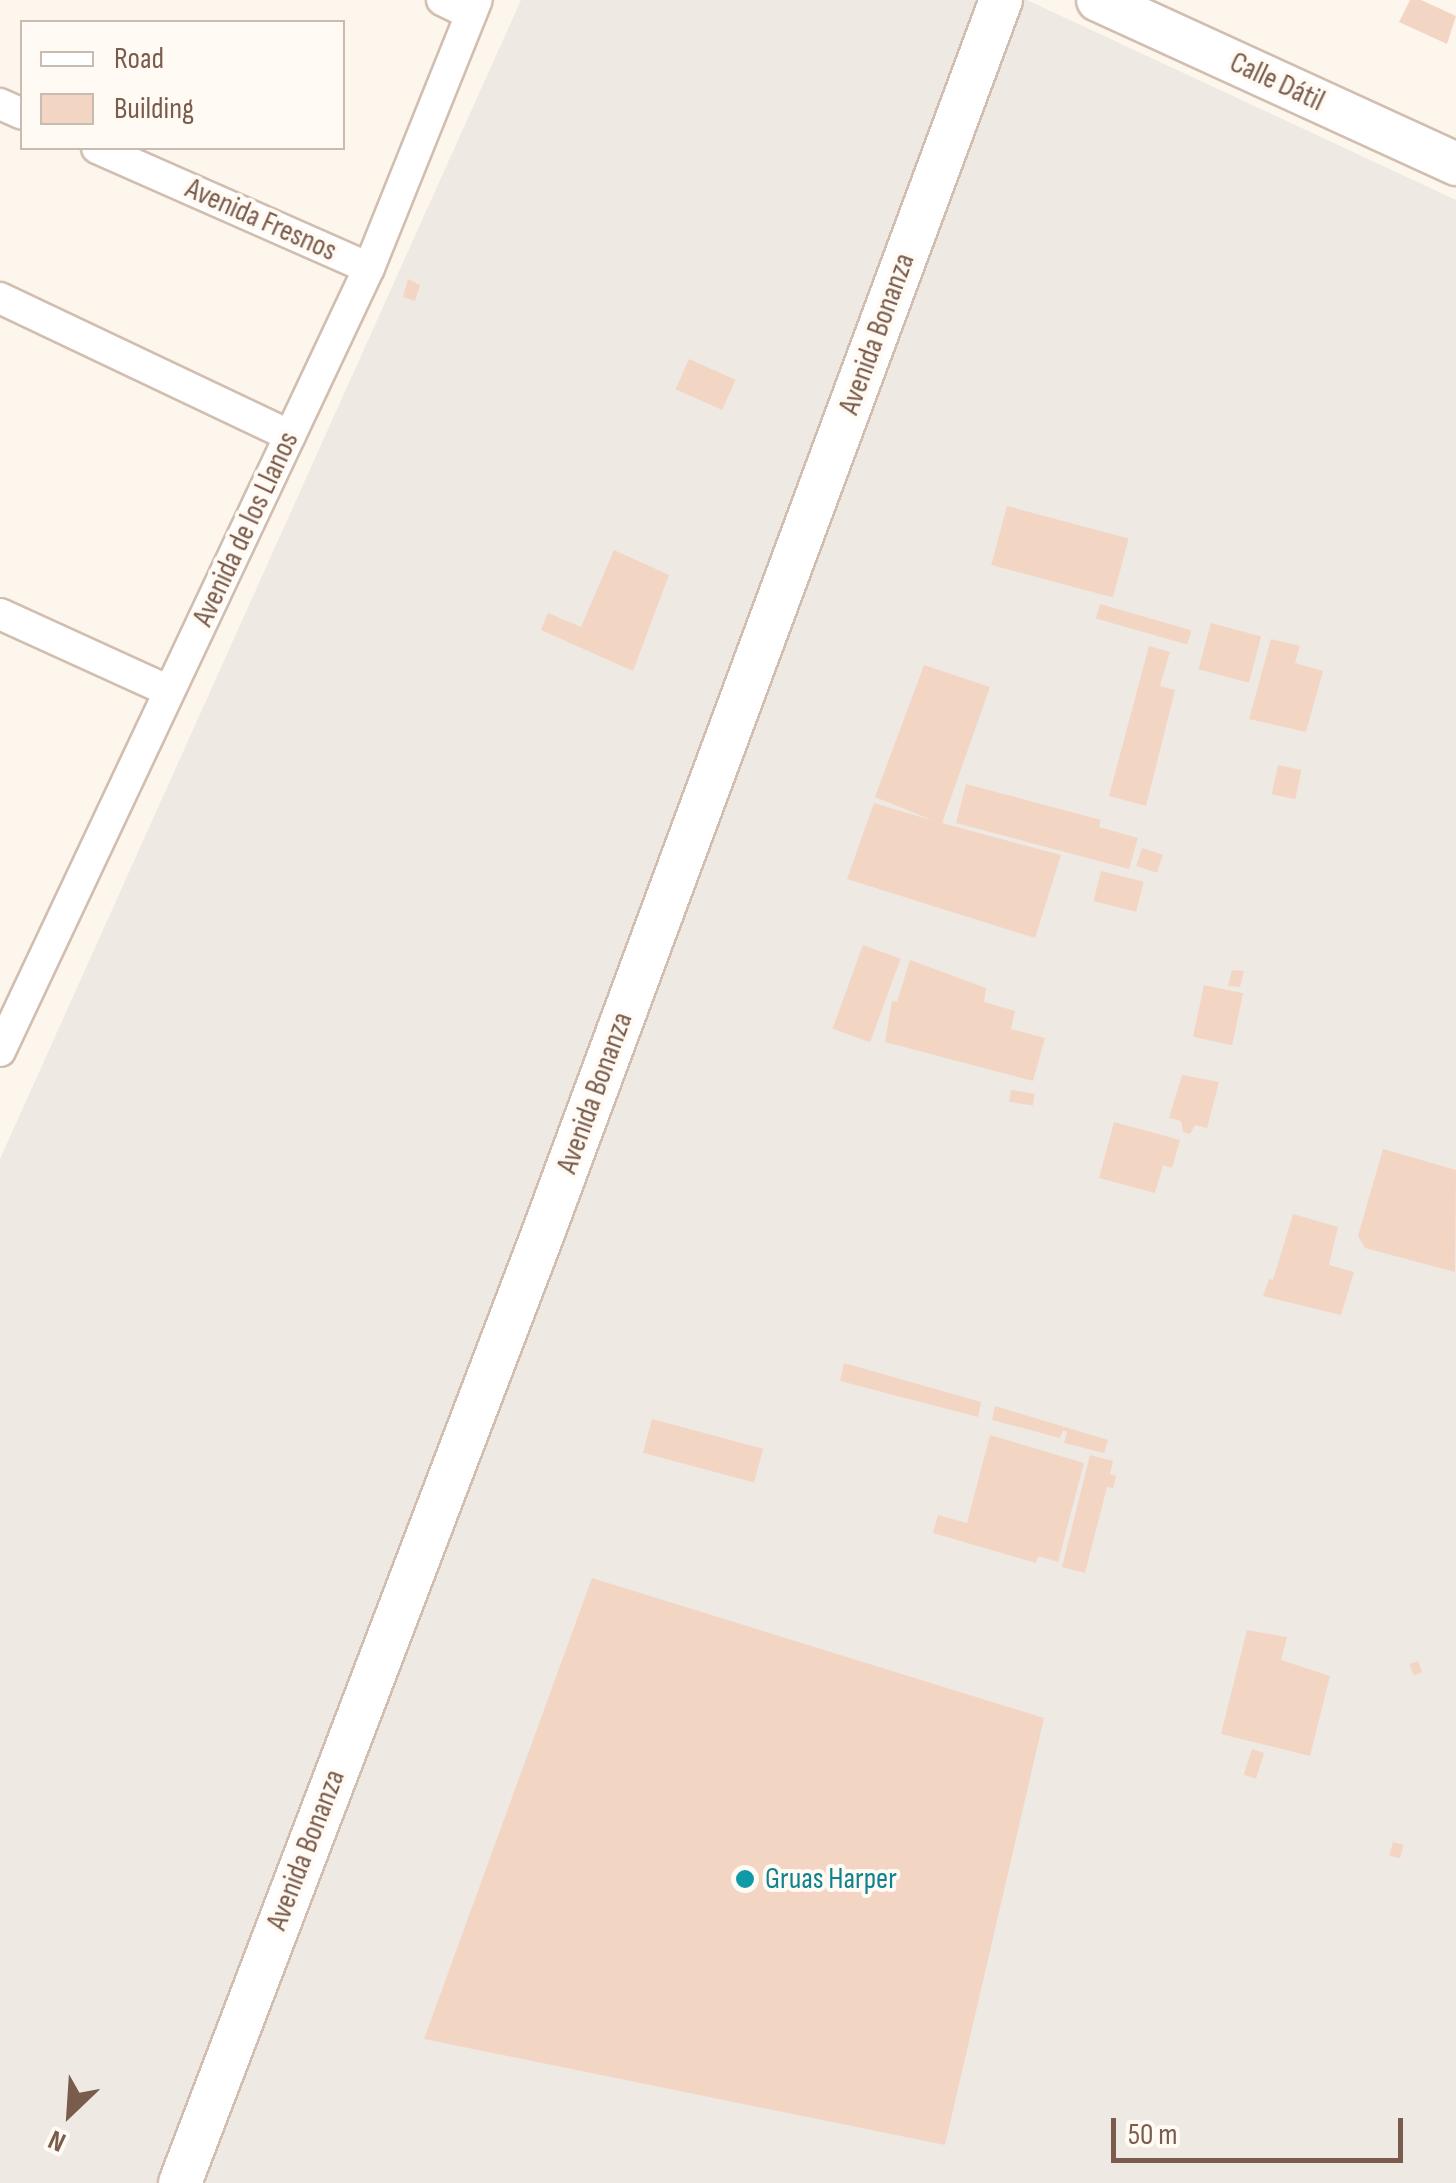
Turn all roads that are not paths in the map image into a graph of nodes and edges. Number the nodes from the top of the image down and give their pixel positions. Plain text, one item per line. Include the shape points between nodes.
1 (442, 0) edge
2 (1002, 0) edge
3 (1098, 0) edge
4 (474, 7) edge
5 (103, 150) edge
6 (1456, 164) edge
7 (369, 268) junction
8 (0, 298) edge
9 (290, 436) junction
10 (0, 614) edge
11 (170, 691) junction
12 (3, 1036) edge
13 (180, 2183) edge

1 - 4 street
2 - 13 street, Avenida Bonanza via 486,1385
3 - 6 street, Calle Dátil
4 - 7 street, Avenida de los Llanos
5 - 7 street, Avenida Fresnos
7 - 9 street, Avenida de los Llanos
8 - 9 street
9 - 11 street, Avenida de los Llanos
10 - 11 street
11 - 12 street, Avenida de los Llanos

